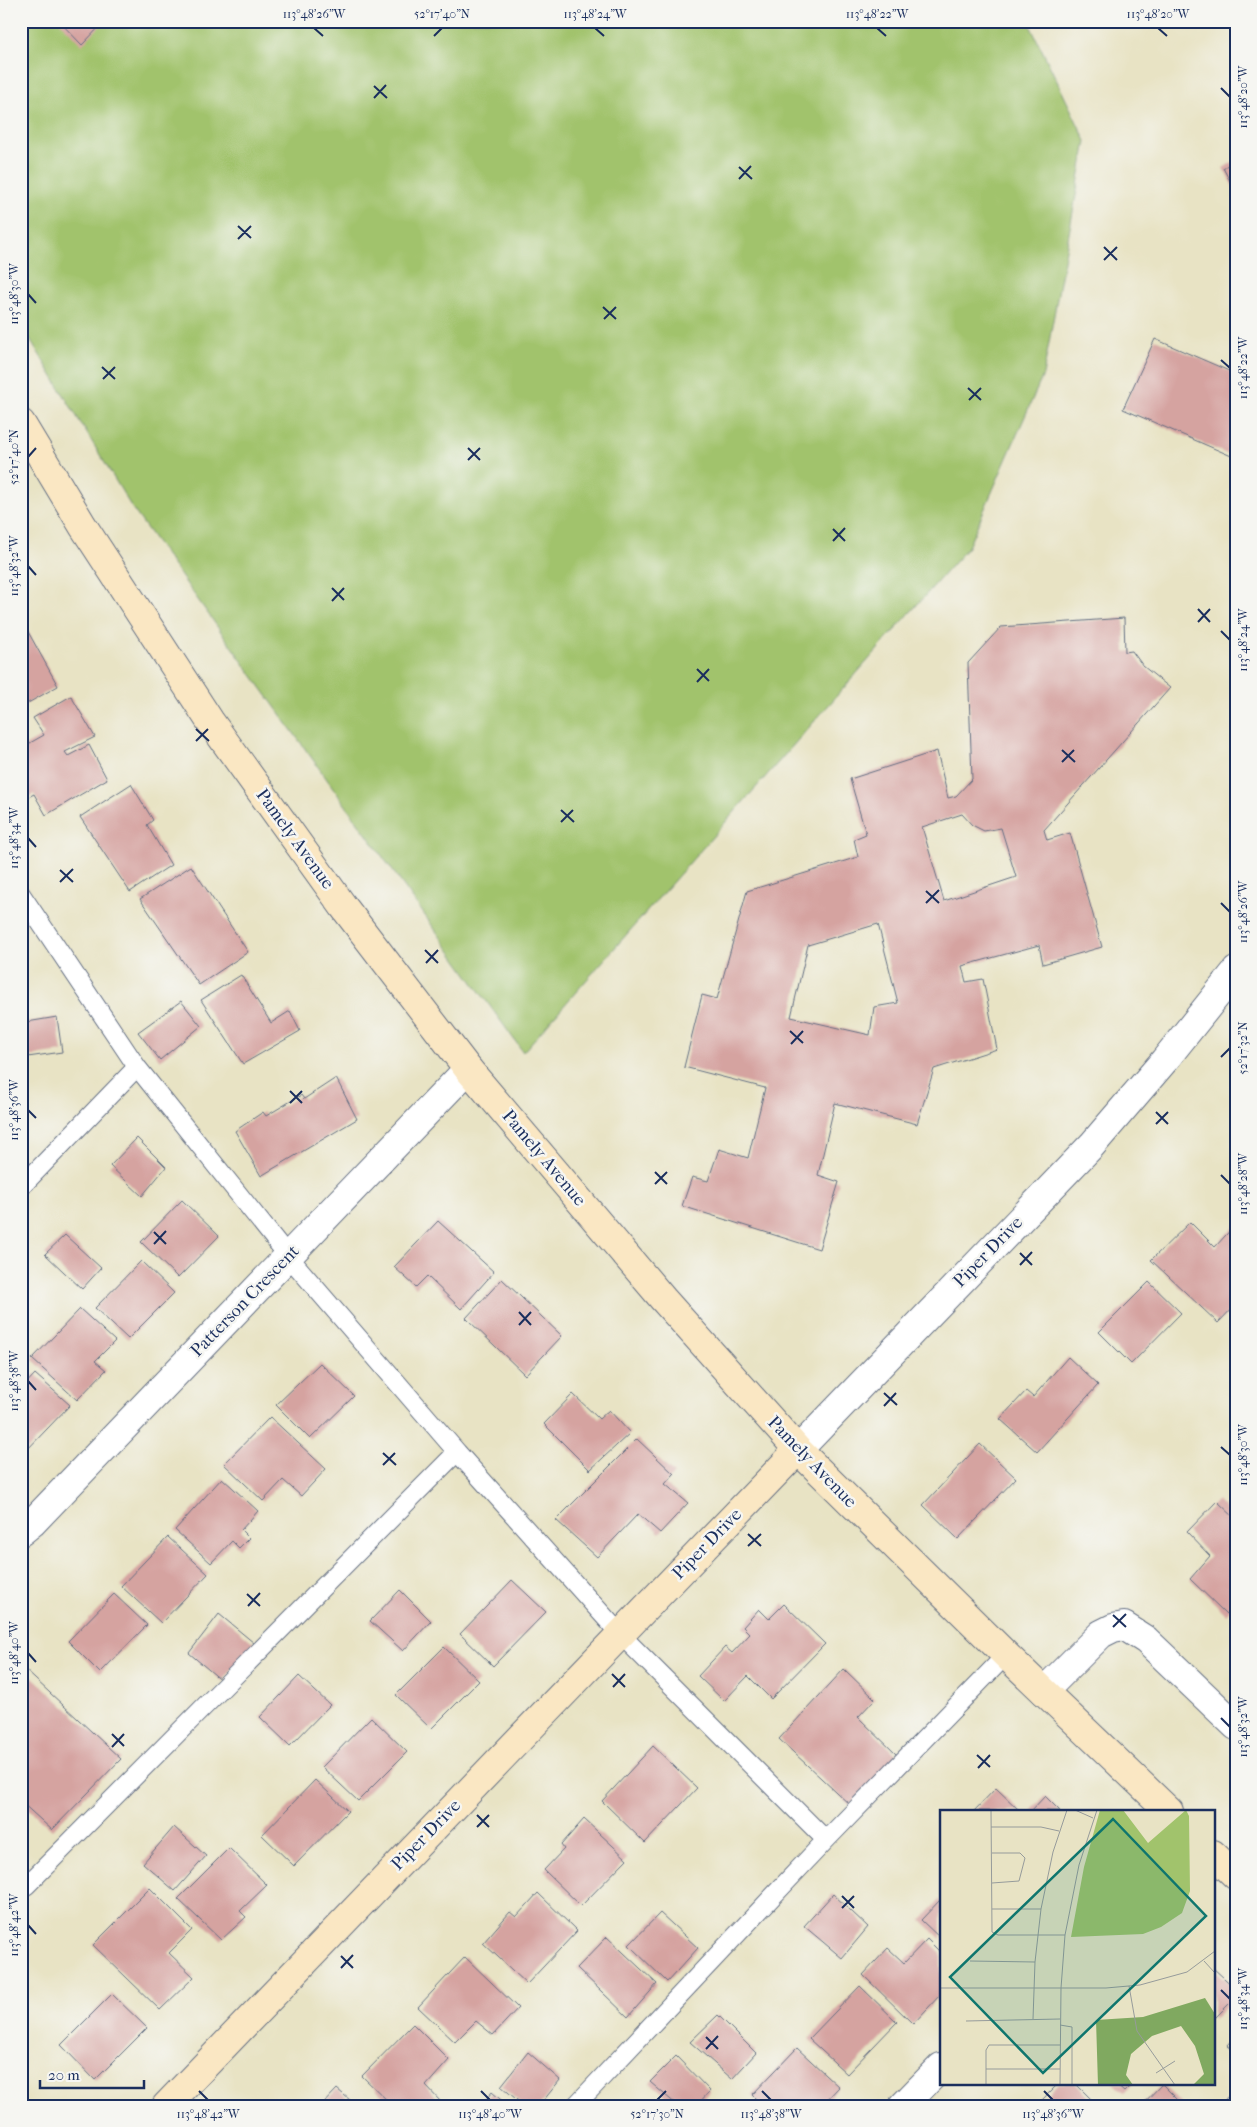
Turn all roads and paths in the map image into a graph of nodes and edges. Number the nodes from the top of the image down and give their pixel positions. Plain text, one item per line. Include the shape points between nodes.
1 (21, 423) edge
2 (21, 894) edge
3 (1235, 975) edge
4 (137, 1067) junction
5 (468, 1069) junction
6 (21, 1187) edge
7 (288, 1256) junction
8 (798, 1450) junction
9 (457, 1452) junction
10 (21, 1532) edge
11 (620, 1634) junction
12 (1006, 1655) junction
13 (1044, 1691) junction
14 (1236, 1726) edge
15 (1168, 1810) edge
16 (826, 1840) junction
17 (1214, 1855) edge
18 (1236, 1876) edge
19 (26, 1886) dead end
20 (940, 2068) edge
21 (1236, 2102) edge
22 (166, 2106) edge
23 (575, 2106) edge
24 (903, 2106) edge
25 (1232, 2106) edge

1 - 5 street, Pamely Avenue via 83,526 210,721 343,906
2 - 4 lane
3 - 8 street, Piper Drive via 1092,1144
4 - 6 lane
4 - 7 lane
5 - 7 street, Patterson Crescent
5 - 8 street, Pamely Avenue via 663,1299
7 - 9 lane
7 - 10 street, Patterson Crescent via 44,1512
8 - 11 street, Piper Drive
8 - 12 street, Pamely Avenue
9 - 11 lane
9 - 19 lane
11 - 16 lane
11 - 22 street, Piper Drive
12 - 13 street, Pamely Avenue
12 - 16 lane
13 - 14 street via 1101,1634 1124,1626 1146,1640
13 - 15 street, Pamely Avenue
16 - 23 lane
17 - 18 street
20 - 24 street
21 - 25 lane

